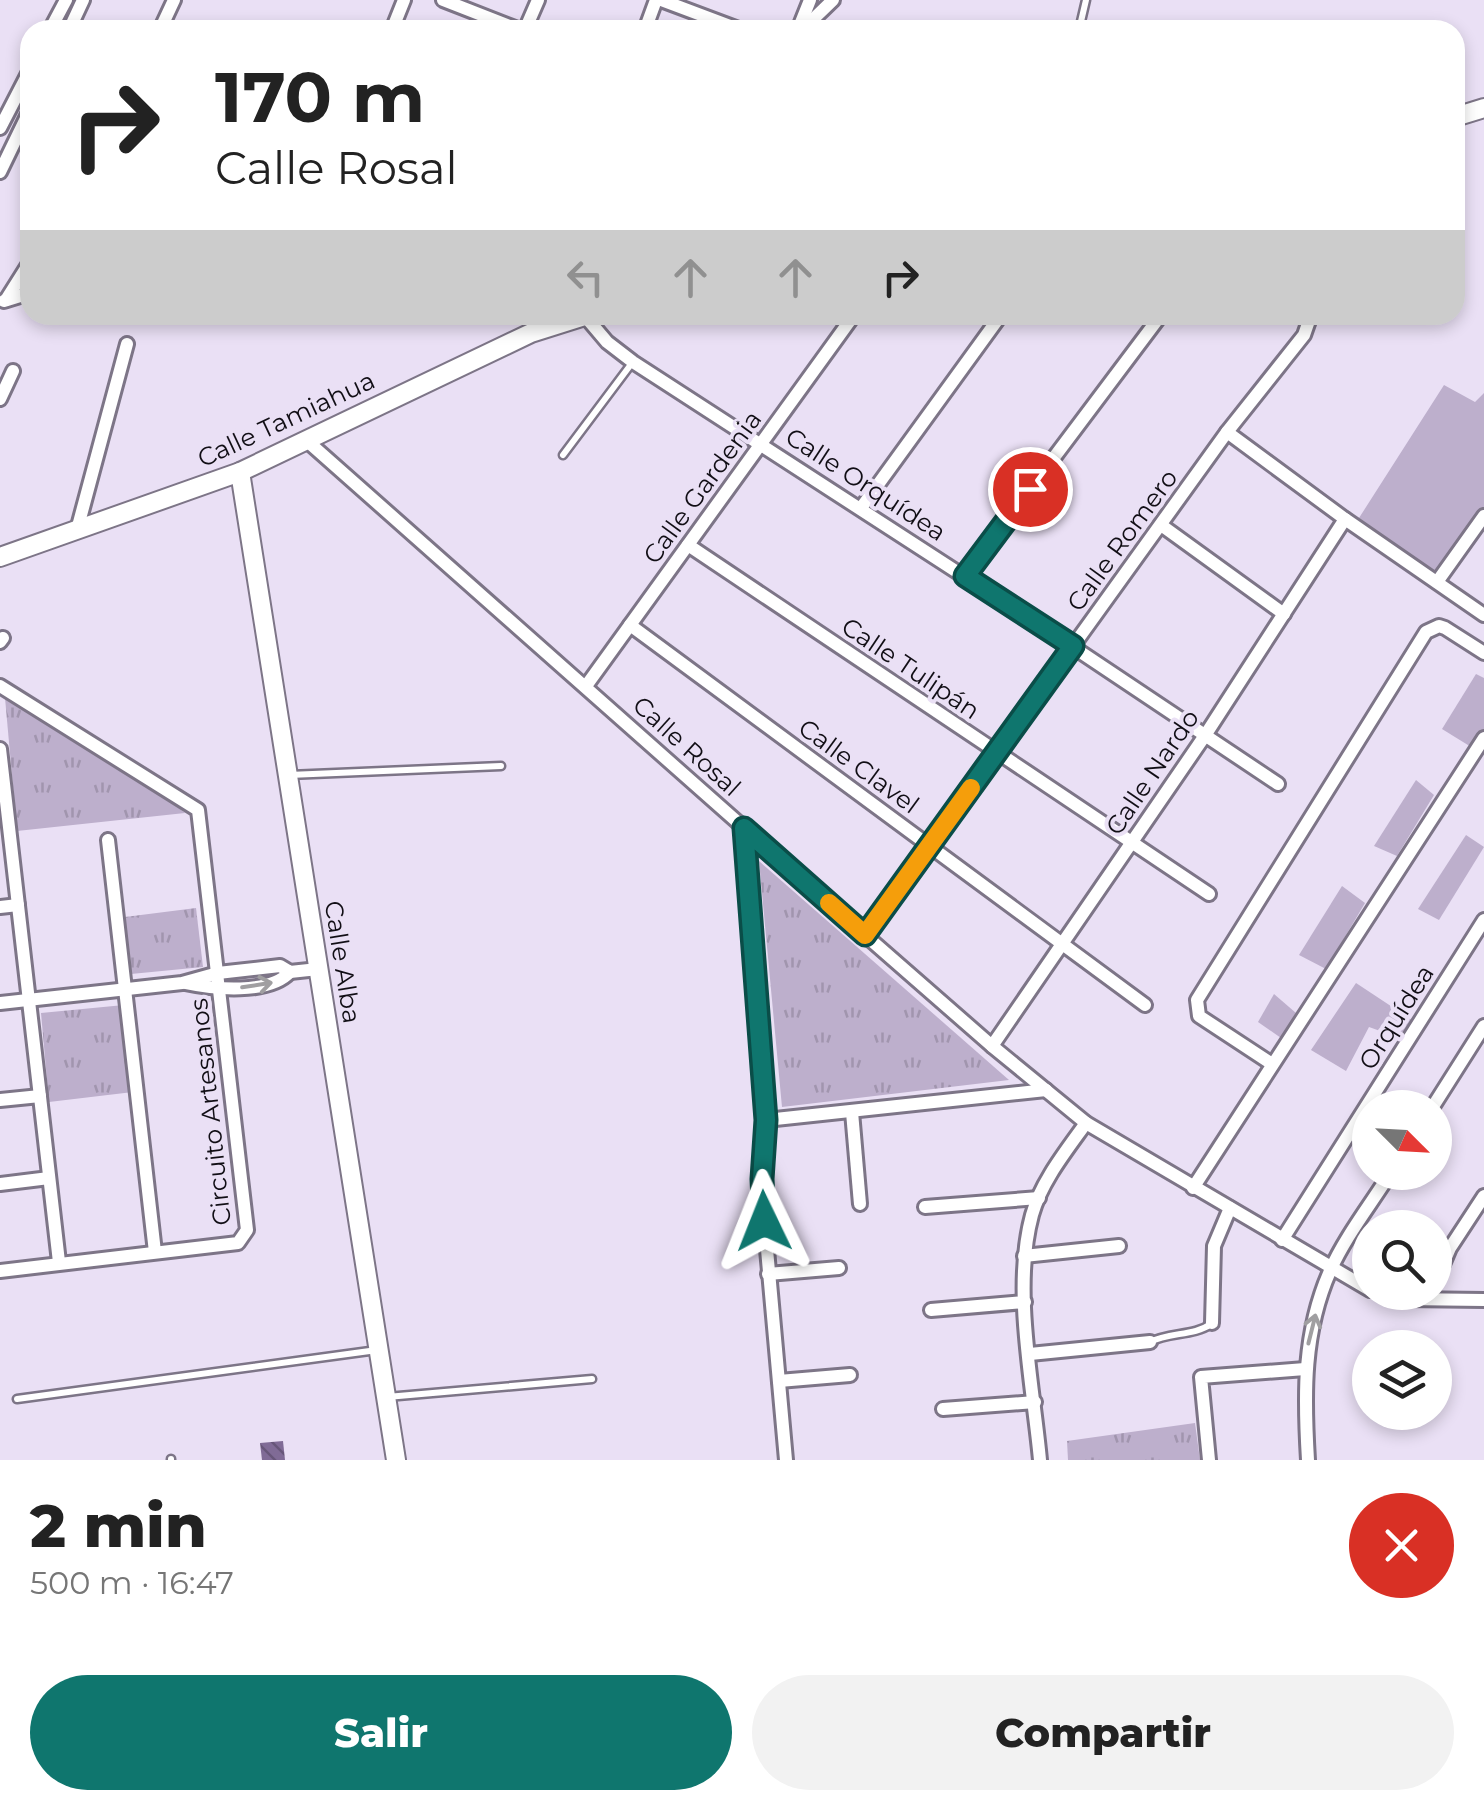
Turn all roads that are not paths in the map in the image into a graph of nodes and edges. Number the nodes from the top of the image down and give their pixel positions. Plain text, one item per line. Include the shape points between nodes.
1 (442, 0) edge
2 (659, 0) edge
3 (833, 0) edge
4 (496, 20) edge
5 (713, 20) edge
6 (811, 20) edge
7 (20, 89) edge
8 (0, 128) edge
9 (20, 131) edge
10 (0, 172) edge
11 (20, 276) edge
12 (3, 301) edge
13 (534, 325) edge
14 (558, 325) edge
15 (593, 325) edge
16 (847, 325) edge
17 (993, 325) edge
18 (1153, 325) edge
19 (1308, 325) edge
20 (531, 334) junction
21 (127, 344) dead end
22 (633, 362) junction
23 (13, 371) dead end
24 (0, 399) edge
25 (1228, 432) junction
26 (306, 440) junction
27 (762, 443) junction
28 (563, 455) dead end
29 (240, 472) junction
30 (861, 508) junction
31 (1484, 516) edge
32 (1345, 519) junction
33 (1160, 525) junction
34 (77, 530) junction
35 (688, 545) junction
36 (0, 557) edge
37 (965, 576) junction
38 (1437, 582) junction
39 (1284, 614) junction
40 (1484, 615) edge
41 (630, 625) junction
42 (1073, 646) junction
43 (1484, 653) edge
44 (0, 686) edge
45 (586, 686) junction
46 (1206, 734) junction
47 (1484, 738) edge
48 (0, 748) edge
49 (996, 753) junction
50 (501, 766) dead end
51 (288, 775) junction
52 (1278, 784) dead end
53 (4, 819) edge
54 (744, 828) junction
55 (108, 840) dead end
56 (1131, 844) junction
57 (930, 846) junction
58 (1209, 894) dead end
59 (18, 905) junction
60 (0, 907) edge
61 (1484, 920) edge
62 (865, 935) junction
63 (1062, 944) junction
64 (318, 968) junction
65 (218, 972) junction
66 (290, 972) junction
67 (182, 983) junction
68 (125, 989) junction
69 (220, 990) junction
70 (29, 1000) junction
71 (0, 1003) edge
72 (1145, 1004) dead end
73 (1484, 1026) edge
74 (992, 1046) junction
75 (1272, 1064) junction
76 (1046, 1090) junction
77 (1443, 1090) edge
78 (40, 1096) junction
79 (0, 1100) edge
80 (852, 1112) junction
81 (766, 1120) junction
82 (1086, 1123) junction
83 (50, 1178) junction
84 (0, 1184) edge
85 (1193, 1188) junction
86 (1380, 1190) edge
87 (1484, 1196) edge
88 (1039, 1198) junction
89 (860, 1204) dead end
90 (925, 1208) dead end
91 (1230, 1208) junction
92 (1282, 1240) junction
93 (1452, 1245) edge
94 (1119, 1246) dead end
95 (154, 1252) junction
96 (1024, 1256) junction
97 (60, 1262) junction
98 (839, 1268) dead end
99 (1330, 1269) junction
100 (0, 1270) edge
101 (768, 1274) junction
102 (1352, 1281) edge
103 (1452, 1298) edge
104 (1484, 1300) edge
105 (1025, 1302) junction
106 (930, 1310) dead end
107 (1212, 1323) joint
108 (1150, 1342) joint
109 (378, 1350) junction
110 (1030, 1354) junction
111 (1305, 1369) junction
112 (850, 1374) dead end
113 (592, 1379) dead end
114 (779, 1381) junction
115 (386, 1397) junction
116 (17, 1399) dead end
117 (1034, 1402) junction
118 (944, 1409) dead end
119 (396, 1460) edge
120 (786, 1460) edge
121 (1040, 1460) edge
122 (1210, 1460) edge
123 (1308, 1460) edge

1 - 4 street
2 - 5 street
3 - 6 street
7 - 8 street
9 - 10 street
11 - 12 street
13 - 20 street
14 - 20 street, Calle Tamiahua
15 - 22 street, Calle Orquídea
16 - 27 street, Calle Gardenia
17 - 30 street
18 - 37 street
19 - 25 street, Calle Romero
20 - 26 street, Calle Tamiahua
21 - 34 street
22 - 27 street, Calle Orquídea
22 - 28 lane
23 - 24 street
25 - 32 street
25 - 33 street, Calle Romero
26 - 29 street, Calle Tamiahua
26 - 45 street, Calle Rosal
27 - 30 street, Calle Orquídea
27 - 35 street, Calle Gardenia
29 - 34 street, Calle Tamiahua
29 - 51 street, Calle Alba
30 - 37 street, Calle Orquídea
31 - 38 street
32 - 38 street
32 - 39 street, Calle Nardo
33 - 39 street
33 - 42 street, Calle Romero
34 - 36 street, Calle Tamiahua
35 - 41 street, Calle Gardenia
35 - 49 street, Calle Tulipán
37 - 42 street, Calle Orquídea
38 - 40 street
39 - 46 street, Calle Nardo
41 - 45 street, Calle Gardenia
41 - 57 street, Calle Clavel
42 - 46 street, Calle Orquídea
42 - 49 street, Calle Romero
43 - 75 street via 1445,628 1426,632 1197,1000 1199,1016
44 - 65 street, Circuito Artesanos via 198,810
45 - 54 street, Calle Rosal
46 - 52 street, Calle Orquídea
46 - 56 street, Calle Nardo
47 - 75 street
48 - 53 street
49 - 56 street, Calle Tulipán
49 - 57 street, Calle Romero
50 - 51 lane
51 - 64 street, Calle Alba
53 - 59 street
54 - 62 street, Calle Rosal
54 - 81 street
55 - 68 street
56 - 58 street, Calle Tulipán
56 - 63 street, Calle Nardo
57 - 62 street, Calle Romero
57 - 63 street, Calle Clavel
59 - 60 street
59 - 70 street
61 - 92 street, Orquídea
62 - 74 street, Calle Rosal
63 - 72 street, Calle Clavel
63 - 74 street, Calle Nardo
64 - 66 street
64 - 109 street, Calle Alba
65 - 66 street via 280,966
65 - 67 street
65 - 69 street, Circuito Artesanos
69 -> 66 street via 282,981
67 - 68 street
67 - 69 street
68 - 70 street
68 - 95 street
69 - 95 street, Circuito Artesanos via 247,1230 238,1243
70 - 71 street
70 - 78 street
73 - 77 street
74 - 76 street, Calle Rosal
75 - 85 street
76 - 80 street
76 - 82 street, Calle Rosal
78 - 79 street
78 - 83 street
80 - 81 street
80 - 89 street
81 - 101 street
82 - 85 street, Calle Rosal
82 - 88 street
83 - 84 street
83 - 97 street
85 - 91 street, Calle Rosal
86 - 99 street
87 - 93 street
88 - 90 street
88 - 96 street
91 - 92 street, Calle Rosal
91 - 107 street via 1214,1246
92 - 99 street, Calle Rosal
94 - 96 street
95 - 97 street, Circuito Artesanos
96 - 105 street
97 - 100 street, Circuito Artesanos
98 - 101 street
99 - 102 street, Calle Rosal
111 -> 99 street
101 - 114 street
103 - 104 street
105 - 106 street
105 - 110 street
107 - 108 lane
108 - 110 street
109 - 115 street, Calle Alba
109 - 116 lane
110 - 117 street
111 - 122 street via 1200,1377
111 - 123 street
112 - 114 street
113 - 115 lane
114 - 120 street
115 - 119 street, Calle Alba
117 - 118 street
117 - 121 street

